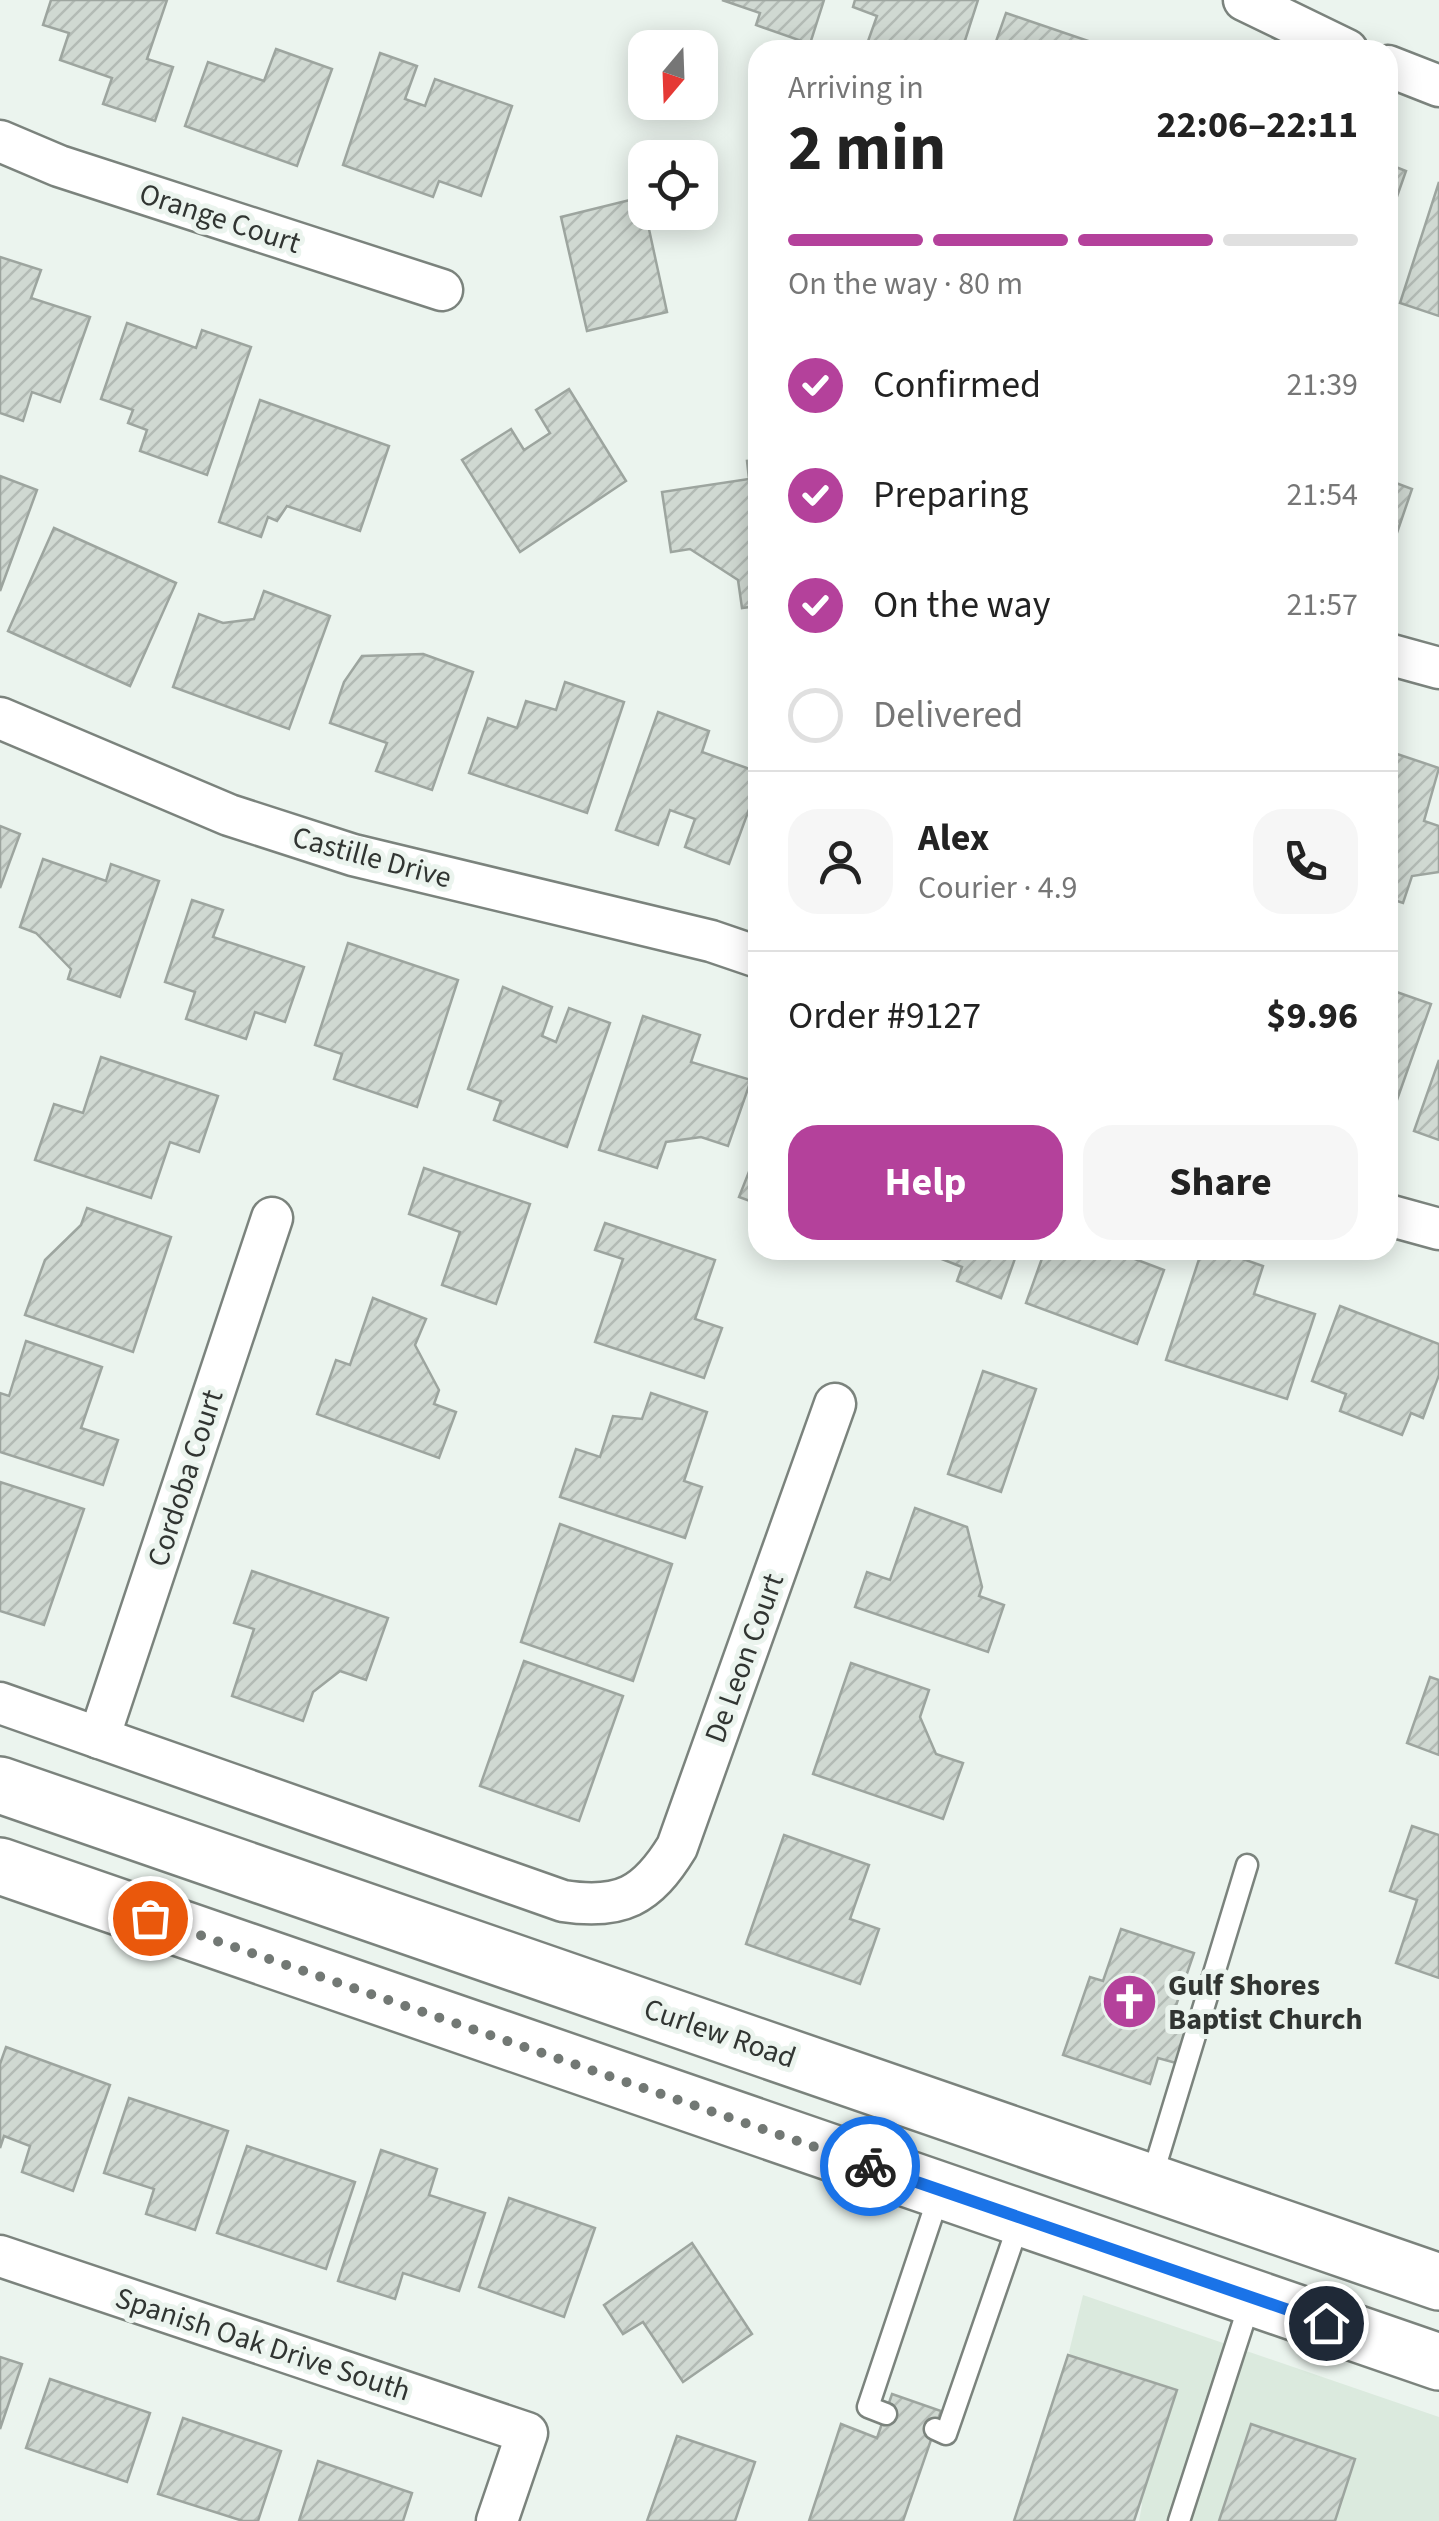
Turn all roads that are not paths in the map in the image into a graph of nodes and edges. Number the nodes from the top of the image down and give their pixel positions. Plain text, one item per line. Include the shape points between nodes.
1 (1244, 0) edge
2 (1326, 40) edge
3 (1398, 70) edge
4 (1439, 86) edge
5 (0, 141) edge
6 (442, 290) dead end
7 (1398, 657) edge
8 (1439, 668) edge
9 (0, 718) edge
10 (748, 954) edge
11 (272, 1218) dead end
12 (1398, 1218) edge
13 (1439, 1228) edge
14 (835, 1404) dead end
15 (0, 1702) edge
16 (99, 1738) junction
17 (0, 1785) edge
18 (1247, 1865) dead end
19 (0, 1866) edge
20 (1150, 2182) junction
21 (940, 2190) junction
22 (1021, 2218) junction
23 (1071, 2236) junction
24 (0, 2256) edge
25 (1439, 2282) edge
26 (1252, 2297) junction
27 (1439, 2298) edge
28 (1439, 2362) edge
29 (886, 2414) dead end
30 (935, 2429) dead end
31 (498, 2521) edge
32 (1178, 2521) edge

1 - 2 street
3 - 4 street
5 - 6 street, Orange Court
7 - 8 street
9 - 10 street, Castille Drive via 228,815 353,855
11 - 16 street, Cordoba Court
12 - 13 street
14 - 16 street, De Leon Court via 677,1847 659,1876 632,1897 598,1906 563,1901
15 - 16 street
17 - 20 main road, Curlew Road
18 - 20 lane
19 - 21 main road
20 - 25 main road, Curlew Road
21 - 22 main road
21 - 29 lane via 868,2407
22 - 23 main road
22 - 30 lane via 946,2434
23 - 26 main road
23 - 27 main road via 1103,2213 1396,2302
24 - 31 street, Spanish Oak Drive South via 526,2433
26 - 28 main road
26 - 32 lane

